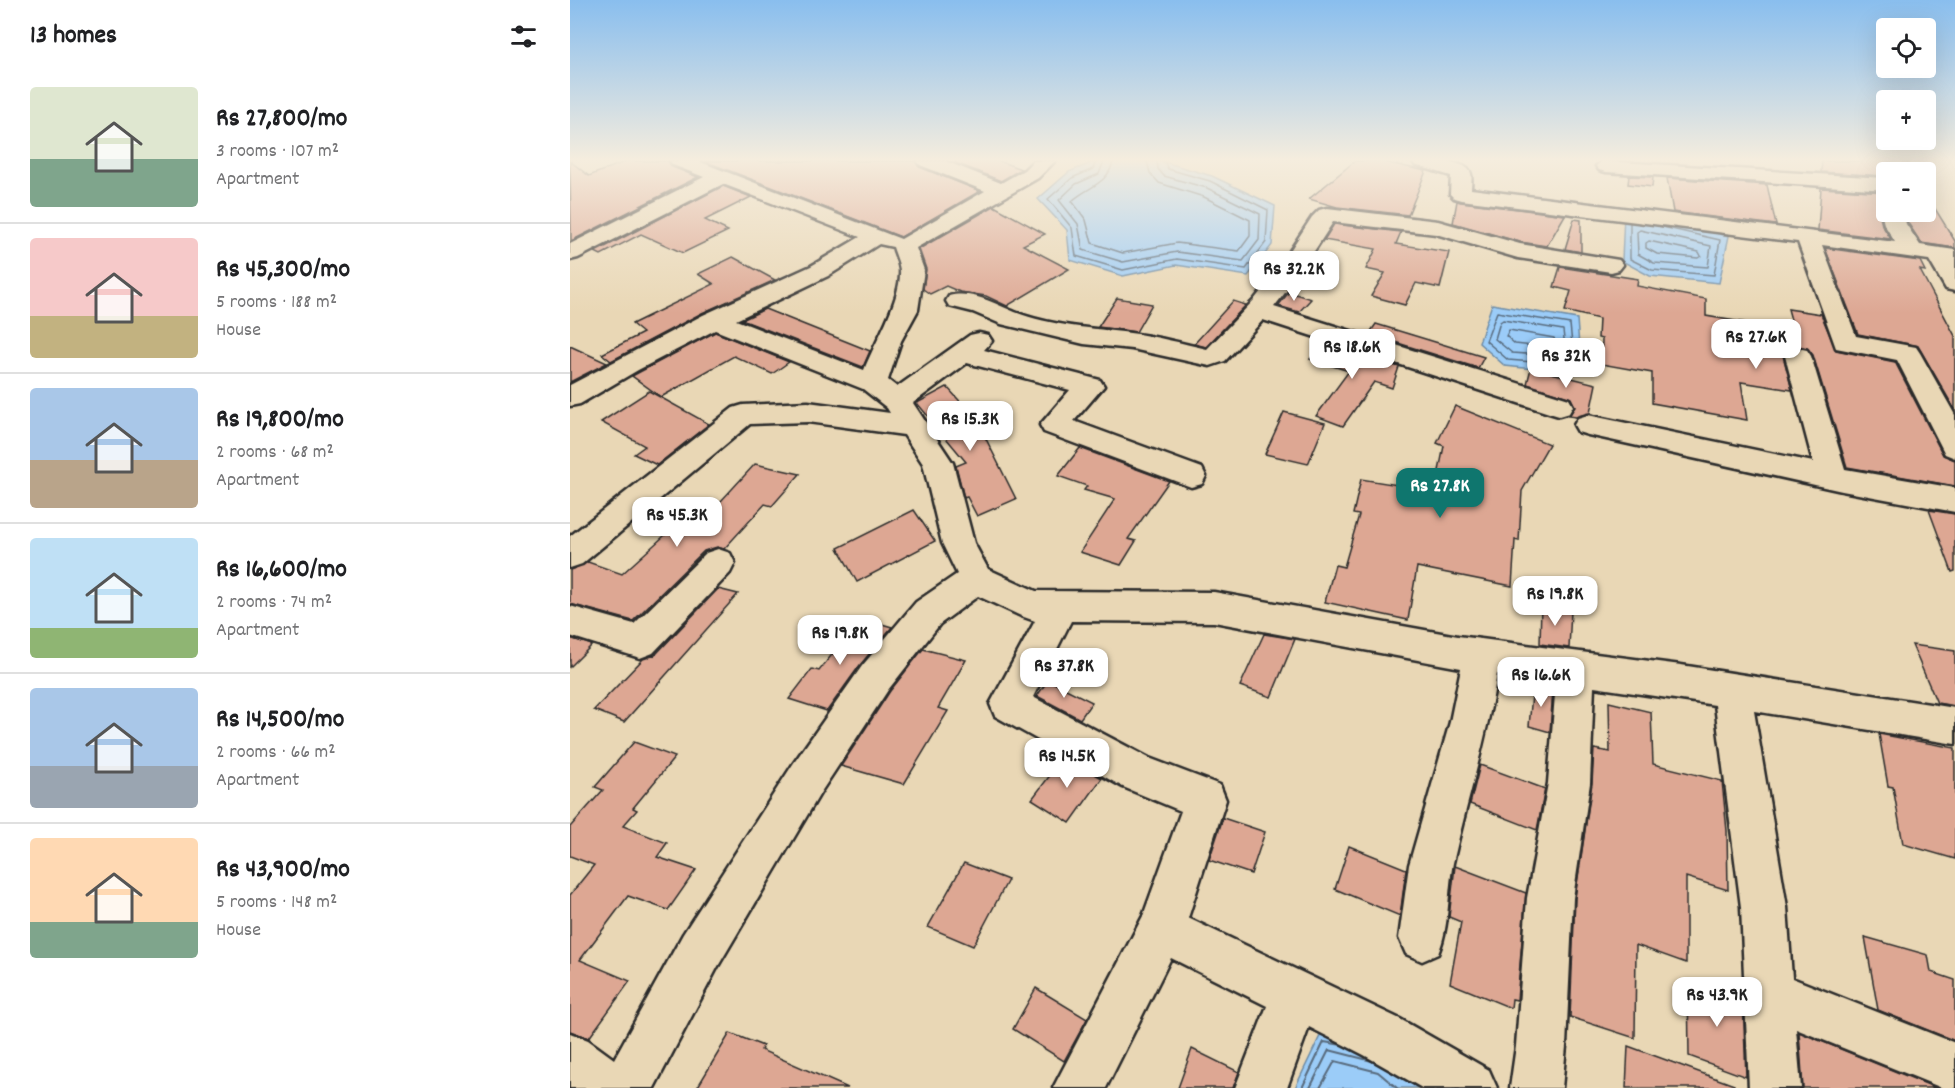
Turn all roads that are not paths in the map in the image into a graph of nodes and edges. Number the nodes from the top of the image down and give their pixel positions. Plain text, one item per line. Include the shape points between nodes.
1 (652, 212) edge
2 (814, 212) edge
3 (966, 212) edge
4 (1449, 212) edge
5 (1610, 212) edge
6 (1894, 222) edge
7 (1438, 228) junction
8 (878, 236) junction
9 (1807, 236) junction
10 (904, 246) junction
11 (1912, 250) junction
12 (570, 253) edge
13 (1946, 255) edge
14 (1611, 265) dead end
15 (1955, 284) edge
16 (958, 301) dead end
17 (1258, 310) junction
18 (1010, 319) junction
19 (712, 320) junction
20 (962, 353) junction
21 (1798, 356) dead end
22 (873, 383) junction
23 (570, 398) edge
24 (1944, 405) edge
25 (1559, 406) dead end
26 (905, 414) junction
27 (1588, 425) dead end
28 (1955, 447) edge
29 (1191, 476) dead end
30 (1832, 477) junction
31 (1955, 500) edge
32 (570, 555) edge
33 (718, 563) dead end
34 (975, 579) junction
35 (1059, 606) junction
36 (570, 621) edge
37 (1482, 655) junction
38 (1576, 668) junction
39 (1732, 690) junction
40 (1955, 726) edge
41 (1161, 928) junction
42 (1422, 938) dead end
43 (1769, 994) junction
44 (1296, 995) junction
45 (570, 1058) edge
46 (1955, 1068) edge
47 (612, 1088) edge
48 (626, 1088) edge
49 (1079, 1088) edge
50 (1261, 1088) edge
51 (1471, 1088) edge
52 (1536, 1088) edge
53 (1775, 1088) edge

1 - 12 street
2 - 8 street
3 - 10 street
4 - 7 street
5 - 9 street
6 - 11 street
7 - 14 street via 1518,251
7 - 17 street via 1326,215
8 - 10 street
8 - 19 street via 813,274
9 - 11 street
9 - 24 street via 1845,342 1907,353
10 - 22 street via 912,270 905,310 888,341
11 - 13 street
13 - 15 street
16 - 18 street
17 - 18 street via 1210,358
17 - 25 street
18 - 20 street
19 - 22 street
19 - 23 street
20 - 26 street
20 - 29 street via 1090,386 1054,425
21 - 30 street
22 - 26 street
24 - 28 street
26 - 32 street via 743,415
26 - 34 street via 938,463 958,543
27 - 30 street
30 - 31 street
33 - 36 street via 640,642
34 - 35 street via 1033,606
34 - 48 street via 928,614 875,678 807,778 700,951
35 - 37 street via 1214,607
35 - 41 street via 1009,704 1137,773 1206,800
37 - 38 street
37 - 42 street via 1470,722 1431,865
38 - 39 street
38 - 52 street via 1569,783 1550,898
39 - 40 street
39 - 43 street via 1764,908
41 - 44 street
41 - 49 street
43 - 46 street
43 - 53 street
44 - 50 street
44 - 51 street via 1382,1037
45 - 47 street

